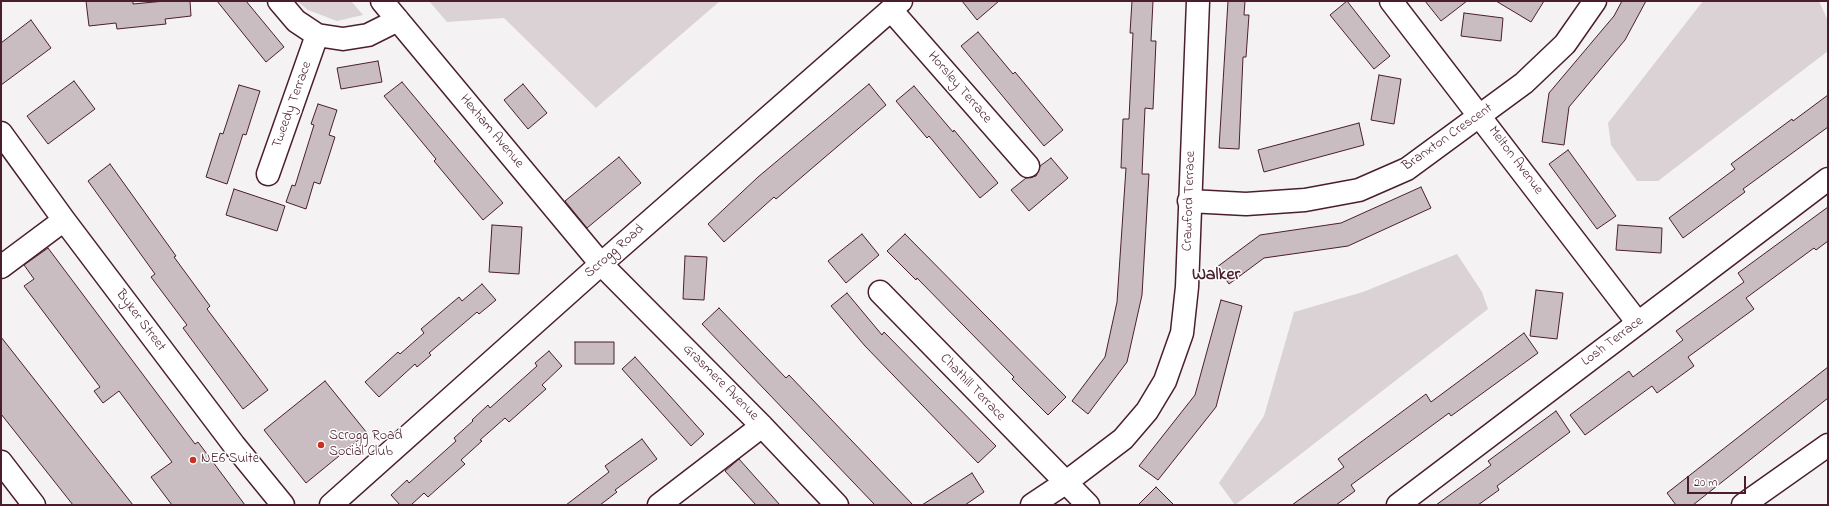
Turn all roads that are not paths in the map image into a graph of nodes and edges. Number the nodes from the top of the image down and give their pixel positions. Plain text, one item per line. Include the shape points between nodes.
1 (279, 1) edge
2 (382, 1) edge
3 (1198, 1) edge
4 (1391, 1) edge
5 (1594, 1) edge
6 (896, 6) edge
7 (398, 20) junction
8 (317, 35) junction
9 (1481, 116) junction
10 (1, 133) edge
11 (1028, 166) dead end
12 (268, 174) dead end
13 (1828, 179) edge
14 (1189, 201) junction
15 (64, 220) junction
16 (601, 264) junction
17 (1, 267) edge
18 (880, 292) dead end
19 (1638, 323) junction
20 (762, 426) junction
21 (1828, 445) edge
22 (1, 462) edge
23 (1065, 483) junction
24 (34, 505) edge
25 (283, 505) edge
26 (331, 505) edge
27 (659, 505) edge
28 (837, 505) edge
29 (1032, 505) edge
30 (1088, 505) edge
31 (1398, 505) edge
32 (1743, 505) edge

1 - 8 street via 296,21
2 - 7 street, Hexham Avenue
3 - 14 street, Crawford Terrace
4 - 9 street, Melton Avenue
5 - 9 street, Branxton Crescent via 1565,44 1524,83
6 - 11 street, Horsley Terrace
6 - 16 street, Scrogg Road
7 - 8 street via 368,36 343,39
7 - 16 street, Hexham Avenue
8 - 12 street, Tweedy Terrace
9 - 14 street, Branxton Crescent via 1407,169 1359,190 1305,200 1246,204
9 - 19 street, Melton Avenue
10 - 15 street, Byker Street
13 - 19 street, Losh Terrace
14 - 23 street, Crawford Terrace via 1187,287 1182,333 1165,381 1147,411 1123,439
15 - 17 street
15 - 25 street, Byker Street via 234,446
16 - 20 street, Grasmere Avenue
16 - 26 street, Scrogg Road
18 - 23 street, Chathill Terrace
19 - 31 street, Losh Terrace
20 - 27 street
20 - 28 street, Grasmere Avenue
21 - 32 street
22 - 24 street
23 - 29 street, Crawford Terrace
23 - 30 street

